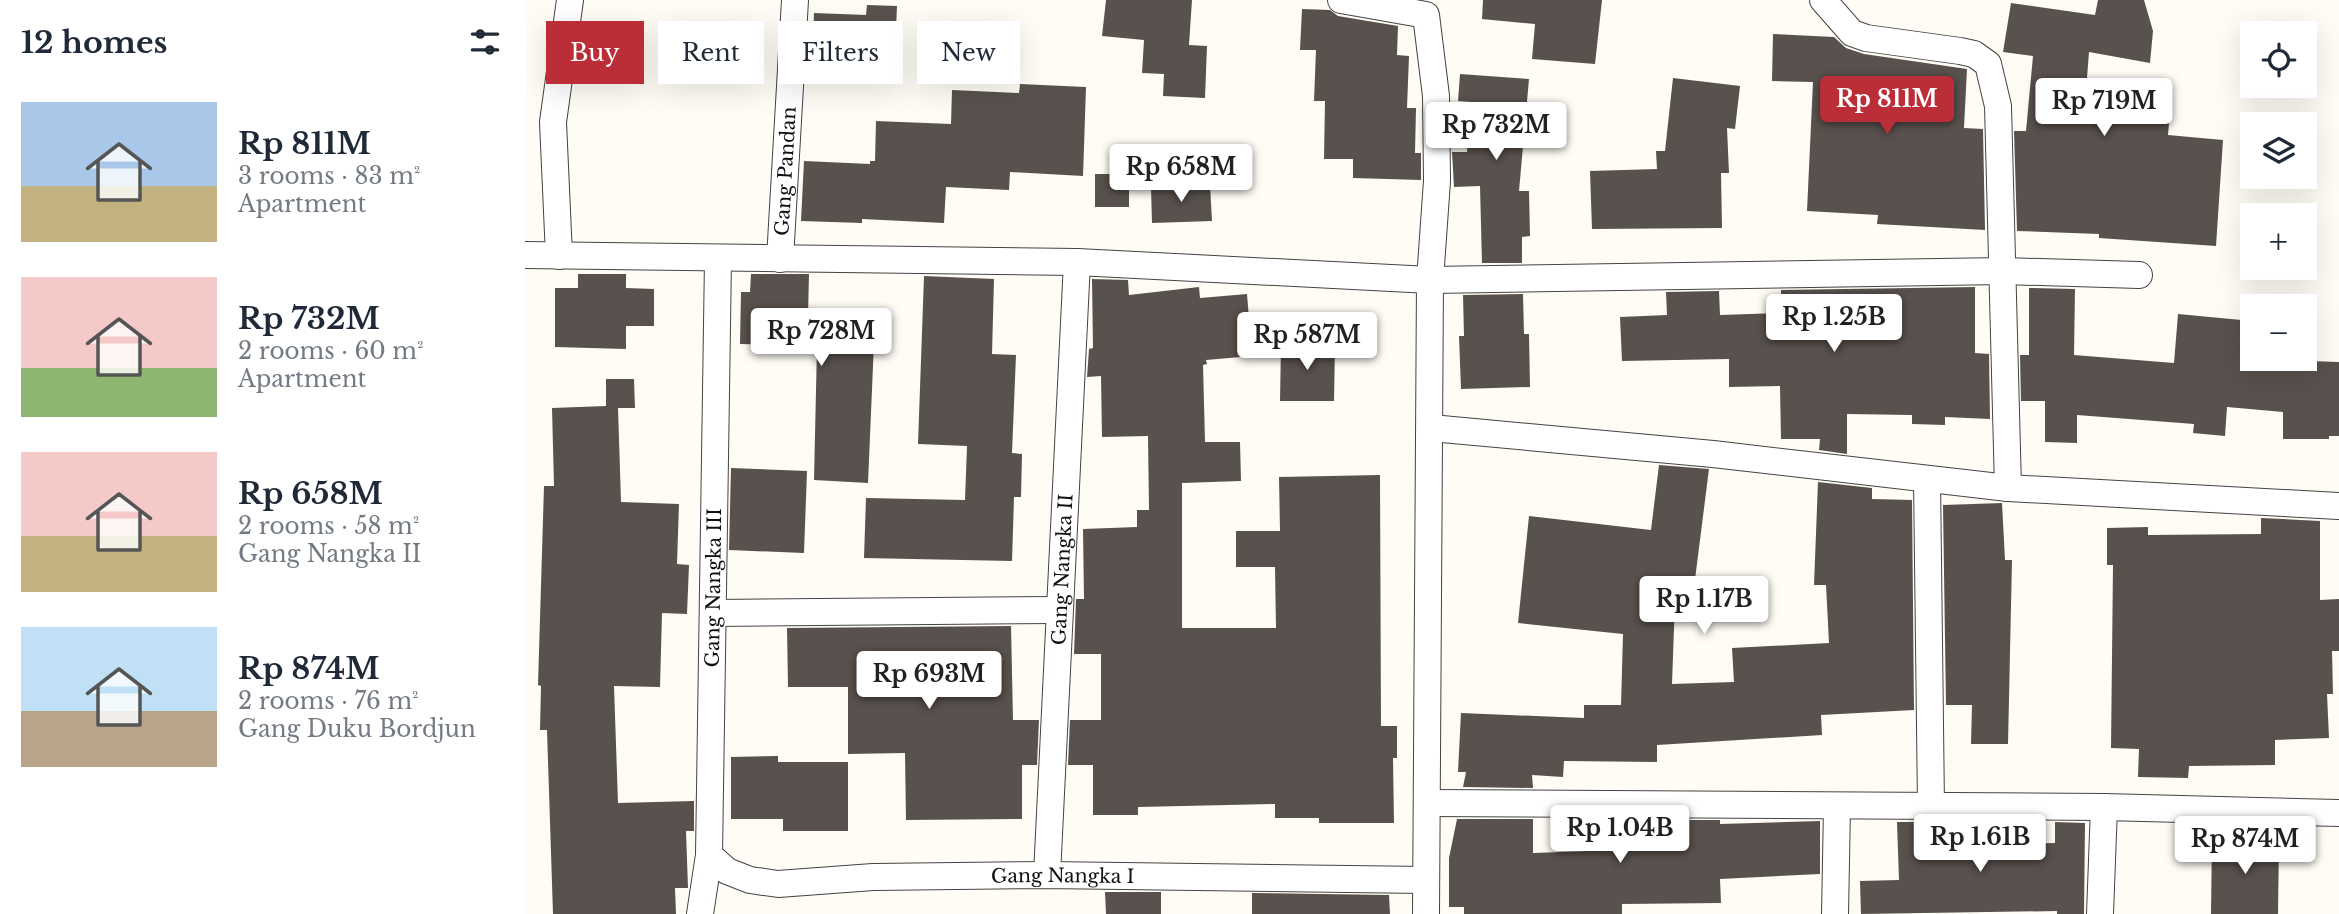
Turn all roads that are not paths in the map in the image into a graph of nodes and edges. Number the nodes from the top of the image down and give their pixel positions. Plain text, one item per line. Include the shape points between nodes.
1 (571, 0) edge
2 (795, 0) edge
3 (1341, 0) edge
4 (1823, 0) edge
5 (1426, 7) edge
6 (525, 255) edge
7 (559, 256) junction
8 (718, 259) junction
9 (780, 259) junction
10 (1077, 262) junction
11 (2003, 271) junction
12 (2139, 275) dead end
13 (1430, 280) junction
14 (1431, 428) junction
15 (1927, 479) junction
16 (2008, 488) junction
17 (2339, 506) edge
18 (1058, 610) junction
19 (713, 613) junction
20 (1427, 803) junction
21 (1837, 807) junction
22 (1931, 807) junction
23 (2104, 807) junction
24 (2339, 813) edge
25 (709, 855) junction
26 (1047, 875) junction
27 (1426, 880) junction
28 (700, 914) edge
29 (1426, 914) edge
30 (1835, 914) edge
31 (2100, 914) edge

1 - 7 street via 553,122
2 - 9 street, Gang Pandan
3 - 5 street
4 - 11 street via 1852,33 1974,54 1988,64 1998,106
5 - 13 street via 1436,96 1437,181
6 - 7 street
7 - 8 street
8 - 9 street
8 - 19 street, Gang Nangka III
9 - 10 street
10 - 13 street
10 - 18 street, Gang Nangka II
11 - 12 street
11 - 13 street
11 - 16 street
13 - 14 street
14 - 15 street
14 - 20 street
15 - 16 street
15 - 22 street
16 - 17 street
18 - 19 street
18 - 26 street, Gang Nangka II
19 - 25 street, Gang Nangka III
20 - 21 street
20 - 27 street
21 - 22 street
21 - 30 street
22 - 23 street
23 - 24 street
23 - 31 street
25 - 26 street, Gang Nangka I via 738,876 778,884 873,877
25 - 28 street, Gang Nangka III
26 - 27 street, Gang Nangka I
27 - 29 street

